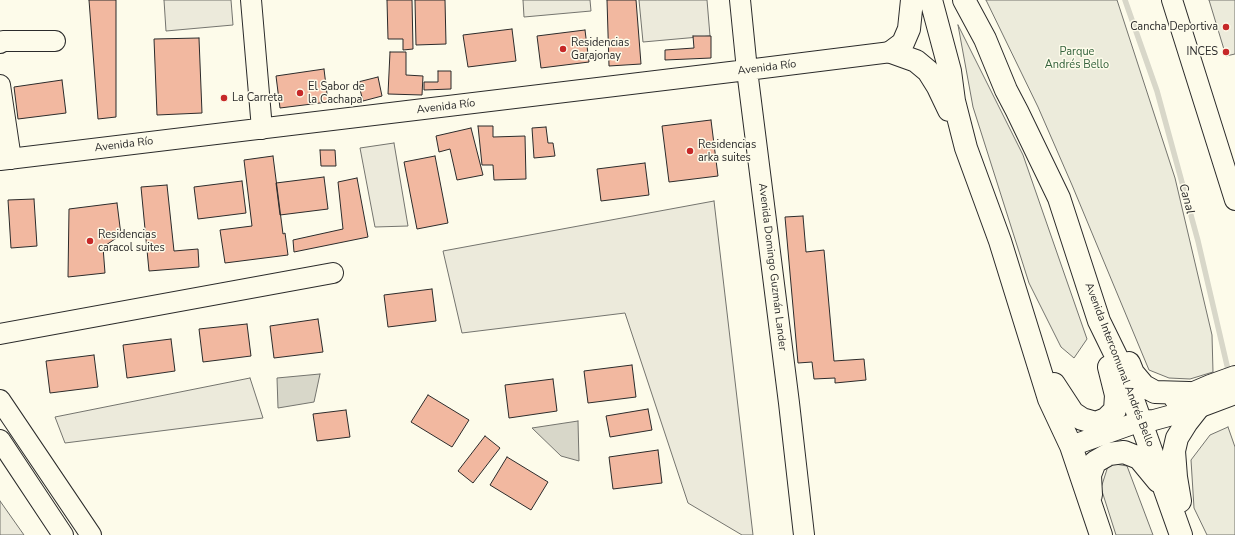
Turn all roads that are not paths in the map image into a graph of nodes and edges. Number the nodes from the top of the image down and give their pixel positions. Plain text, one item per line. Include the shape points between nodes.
1 (251, 0) edge
2 (740, 0) edge
3 (912, 0) edge
4 (931, 0) edge
5 (964, 0) edge
6 (1172, 0) edge
7 (56, 41) dead end
8 (0, 43) edge
9 (891, 52) junction
10 (747, 70) junction
11 (0, 85) edge
12 (959, 121) junction
13 (262, 129) junction
14 (5, 159) edge
15 (1235, 200) edge
16 (333, 273) dead end
17 (1099, 321) junction
18 (0, 334) edge
19 (1030, 338) junction
20 (1235, 376) edge
21 (1210, 396) edge
22 (0, 400) edge
23 (1141, 421) junction
24 (0, 440) edge
25 (1071, 446) junction
26 (1166, 491) junction
27 (1091, 506) junction
28 (1180, 532) edge
29 (63, 535) edge
30 (91, 535) edge
31 (804, 535) edge
32 (1101, 535) edge

1 - 13 street
2 - 10 street, Avenida Domingo Guzmán Lander
3 - 9 main road via 909,29 903,43
4 - 12 main road via 950,71
5 - 17 main road, Avenida Intercomunal Andrés Bello via 985,39 1006,90 1059,198
6 - 15 street
7 - 8 street
9 - 10 street, Avenida Río
9 - 12 main road via 916,61 928,71 950,111
10 - 13 street, Avenida Río
10 - 31 street, Avenida Domingo Guzmán Lander
11 - 14 street
12 - 19 main road
13 - 14 street, Avenida Río
16 - 18 street
17 - 19 main road via 1116,395 1115,410 1106,419 1096,423 1073,413 1054,384
17 - 21 main road via 1112,330 1133,373 1144,386 1155,392
17 - 23 main road, Avenida Intercomunal Andrés Bello via 1121,366
19 - 25 main road via 1049,399
20 - 21 street
21 - 23 street via 1152,410
21 - 28 main road via 1187,422 1177,438 1174,451 1183,517
22 - 30 street
23 - 25 street
23 - 26 main road, Avenida Intercomunal Andrés Bello
24 - 29 street
25 - 27 main road
26 - 27 main road via 1138,458 1124,452 1109,454 1095,462 1090,475
26 - 28 main road, Avenida Intercomunal Andrés Bello
27 - 32 main road

